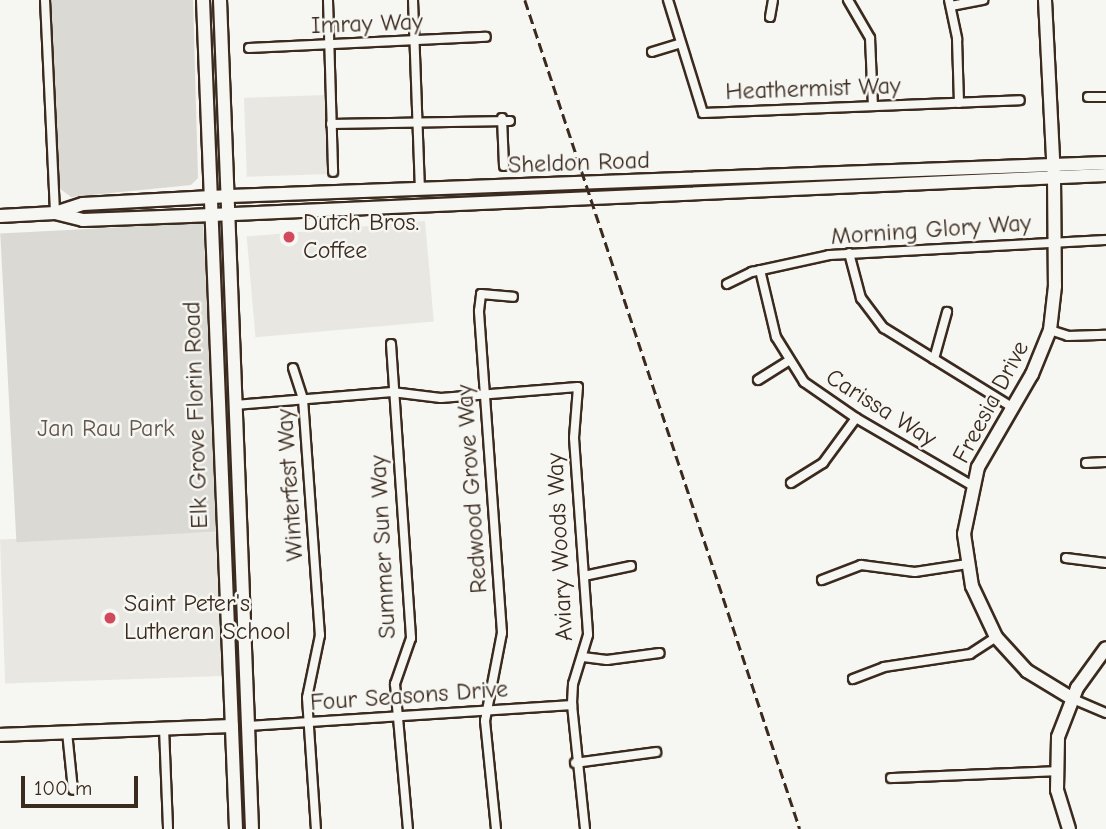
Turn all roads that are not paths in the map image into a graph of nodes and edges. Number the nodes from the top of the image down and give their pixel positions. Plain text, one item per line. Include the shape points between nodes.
1 (45, 0) edge
2 (203, 0) edge
3 (220, 0) edge
4 (328, 0) edge
5 (412, 0) edge
6 (668, 0) edge
7 (773, 0) edge
8 (848, 0) edge
9 (983, 0) edge
10 (1045, 0) edge
11 (950, 3) edge
12 (770, 17) dead end
13 (486, 37) dead end
14 (414, 41) junction
15 (681, 43) junction
16 (329, 45) junction
17 (249, 48) dead end
18 (652, 52) dead end
19 (1088, 97) dead end
20 (1106, 97) edge
21 (1020, 100) dead end
22 (959, 103) junction
23 (873, 106) junction
24 (418, 121) junction
25 (331, 124) junction
26 (1106, 163) edge
27 (504, 166) dead end
28 (1054, 171) junction
29 (333, 173) dead end
30 (1106, 175) edge
31 (450, 187) junction
32 (420, 188) junction
33 (230, 196) junction
34 (210, 197) junction
35 (380, 205) junction
36 (55, 214) junction
37 (210, 214) junction
38 (230, 214) junction
39 (0, 216) edge
40 (1106, 240) edge
41 (1055, 242) junction
42 (849, 253) junction
43 (760, 270) junction
44 (727, 284) dead end
45 (513, 297) dead end
46 (947, 312) dead end
47 (1050, 330) junction
48 (1106, 335) edge
49 (391, 344) dead end
50 (934, 359) junction
51 (788, 361) junction
52 (293, 368) dead end
53 (758, 380) dead end
54 (392, 392) junction
55 (484, 394) junction
56 (303, 399) junction
57 (235, 405) junction
58 (1012, 407) junction
59 (856, 418) junction
60 (1106, 462) edge
61 (1086, 463) dead end
62 (791, 483) dead end
63 (971, 485) junction
64 (1066, 558) dead end
65 (1106, 563) edge
66 (967, 564) junction
67 (631, 566) dead end
68 (584, 576) junction
69 (822, 580) dead end
70 (996, 638) junction
71 (1106, 648) edge
72 (660, 653) dead end
73 (583, 657) junction
74 (853, 679) dead end
75 (229, 698) junction
76 (1073, 699) junction
77 (572, 705) junction
78 (488, 711) junction
79 (1106, 713) edge
80 (396, 718) junction
81 (309, 724) junction
82 (232, 726) junction
83 (248, 726) junction
84 (164, 728) junction
85 (67, 732) junction
86 (0, 735) edge
87 (656, 752) dead end
88 (575, 763) junction
89 (1056, 771) junction
90 (891, 778) dead end
91 (73, 790) dead end
92 (252, 827) edge
93 (168, 829) edge
94 (236, 829) edge
95 (316, 829) edge
96 (408, 829) edge
97 (496, 829) edge
98 (585, 829) edge
99 (1069, 829) edge

1 - 36 street
2 - 34 main road, Elk Grove Florin Road
3 - 33 main road, Elk Grove Florin Road
4 - 16 street
5 - 14 street
6 - 15 street, Heathermist Way
7 - 12 street
8 - 23 street via 870,38
9 - 11 street
10 - 28 main road, Freesia Drive
11 - 22 street
13 - 14 street, Imray Way
14 - 16 street, Imray Way
14 - 24 street
15 - 18 street
15 - 23 street, Heathermist Way via 704,113
16 - 17 street, Imray Way
16 - 25 street
19 - 20 street
21 - 22 street, Heathermist Way
22 - 23 street, Heathermist Way
24 - 25 street
24 - 27 street via 506,119
24 - 32 street
25 - 29 street
26 - 28 main road, Sheldon Road
28 - 30 main road, Sheldon Road
28 - 31 main road, Sheldon Road
28 - 35 main road, Sheldon Road
28 - 41 main road, Freesia Drive
31 - 32 main road, Sheldon Road
31 - 35 main road
32 - 33 main road, Sheldon Road
33 - 34 main road, Sheldon Road
33 - 38 main road, Elk Grove Florin Road
34 - 36 main road, Sheldon Road via 83,204
34 - 37 main road, Elk Grove Florin Road
35 - 38 main road, Sheldon Road
36 - 37 main road, Sheldon Road via 83,220
36 - 39 main road, Sheldon Road
37 - 38 main road, Sheldon Road
37 - 75 main road, Elk Grove Florin Road
38 - 57 main road, Elk Grove Florin Road
40 - 41 street, Morning Glory Way
41 - 42 street, Morning Glory Way
41 - 47 main road, Freesia Drive
42 - 43 street, Morning Glory Way
42 - 50 street via 857,289 877,321
43 - 44 street, Morning Glory Way
43 - 51 street, Carissa Way via 776,337
45 - 55 street, Redwood Grove Way via 481,294
46 - 50 street
47 - 48 street via 1068,336
47 - 58 main road, Freesia Drive via 1039,361
49 - 54 street, Summer Sun Way
50 - 58 street
51 - 53 street
51 - 59 street, Carissa Way via 811,388
52 - 56 street, Winterfest Way
54 - 55 street via 441,398
54 - 56 street
54 - 80 street, Summer Sun Way via 411,638 395,684
55 - 68 street, Aviary Woods Way via 578,387 574,438
55 - 78 street, Redwood Grove Way via 502,633
56 - 57 street
56 - 81 street, Winterfest Way via 320,635 307,698
57 - 83 main road, Elk Grove Florin Road
58 - 63 main road, Freesia Drive
59 - 62 street via 829,457
59 - 63 street, Carissa Way
60 - 61 street
63 - 66 main road, Freesia Drive via 965,526
64 - 65 street
66 - 69 street via 915,572 861,565
66 - 70 main road, Freesia Drive via 978,604
67 - 68 street
68 - 73 street, Aviary Woods Way via 588,635
70 - 74 street via 970,654 884,667
70 - 76 main road, Freesia Drive via 1027,671
71 - 76 main road
72 - 73 street via 607,660
73 - 77 street, Aviary Woods Way via 573,684
75 - 82 main road, Elk Grove Florin Road
75 - 83 main road
76 - 79 street
76 - 89 main road via 1058,737
77 - 78 street, Four Seasons Drive
77 - 88 street, Aviary Woods Way
78 - 80 street, Four Seasons Drive
78 - 97 street, Redwood Grove Way
80 - 81 street, Four Seasons Drive
80 - 96 street, Summer Sun Way
81 - 83 street, Four Seasons Drive
81 - 95 street, Winterfest Way
82 - 84 main road
82 - 92 main road via 239,743 241,809
82 - 94 main road, Elk Grove Florin Road
83 - 92 main road, Elk Grove Florin Road
84 - 85 main road
84 - 93 street
85 - 86 main road
85 - 91 street
87 - 88 street
88 - 98 street, Aviary Woods Way
89 - 90 street
89 - 99 main road

